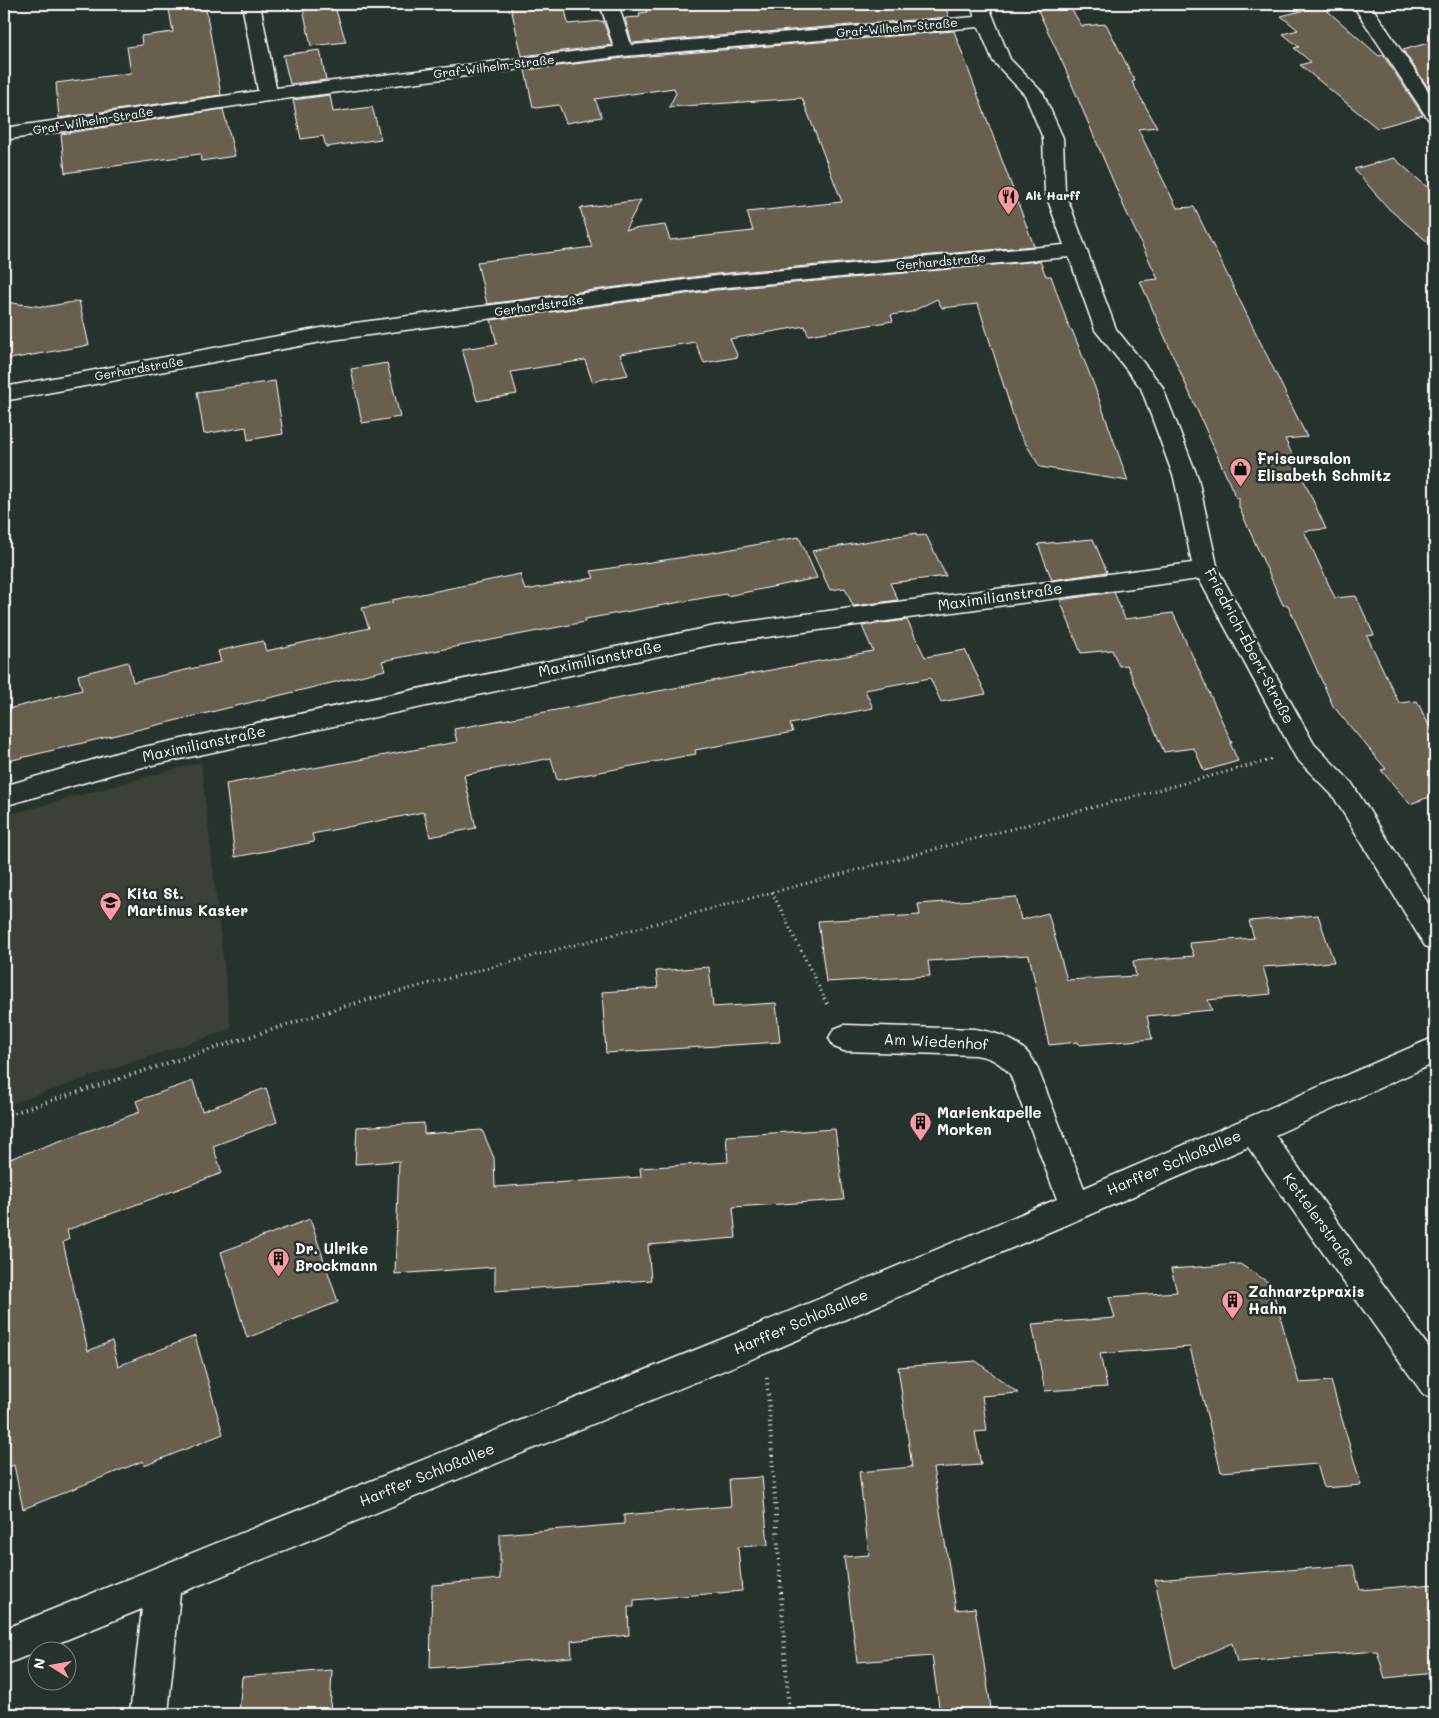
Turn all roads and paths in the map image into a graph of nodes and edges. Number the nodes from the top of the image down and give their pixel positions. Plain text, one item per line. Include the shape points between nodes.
1 (252, 4) edge
2 (609, 4) edge
3 (1361, 4) edge
4 (983, 12) edge
5 (624, 51) junction
6 (268, 95) junction
7 (1435, 115) edge
8 (4, 134) edge
9 (1078, 250) junction
10 (4, 394) edge
11 (1206, 570) junction
12 (1305, 751) junction
13 (4, 796) edge
14 (772, 892) junction
15 (1435, 938) edge
16 (844, 1038) joint
17 (1435, 1050) edge
18 (4, 1116) edge
19 (1254, 1130) junction
20 (1075, 1205) junction
21 (764, 1338) junction
22 (1435, 1384) edge
23 (163, 1583) junction
24 (4, 1647) edge
25 (149, 1714) edge
26 (789, 1714) edge

1 - 6 street
2 - 5 street
3 - 7 street
4 - 5 street, Graf-Wilhelm-Straße
4 - 9 street, Friedrich-Ebert-Straße via 1002,62 1034,93 1053,138 1055,192
5 - 6 street, Graf-Wilhelm-Straße
6 - 8 street, Graf-Wilhelm-Straße
9 - 10 street, Gerhardstraße via 716,282 382,326
9 - 11 street, Friedrich-Ebert-Straße via 1106,330 1151,386 1186,478
11 - 12 street, Friedrich-Ebert-Straße
11 - 13 street, Maximilianstraße via 715,635 120,762
12 - 14 path
12 - 15 street, Friedrich-Ebert-Straße via 1342,789
14 - 16 path
14 - 18 path via 342,1006
16 - 20 street, Am Wiedenhof via 975,1042 996,1045 1010,1053 1022,1066
17 - 19 street, Harffer Schloßallee
19 - 20 street, Harffer Schloßallee
19 - 22 street, Kettelerstraße
20 - 21 street, Harffer Schloßallee
21 - 23 street, Harffer Schloßallee
21 - 26 path
23 - 24 street, Harffer Schloßallee
23 - 25 street

